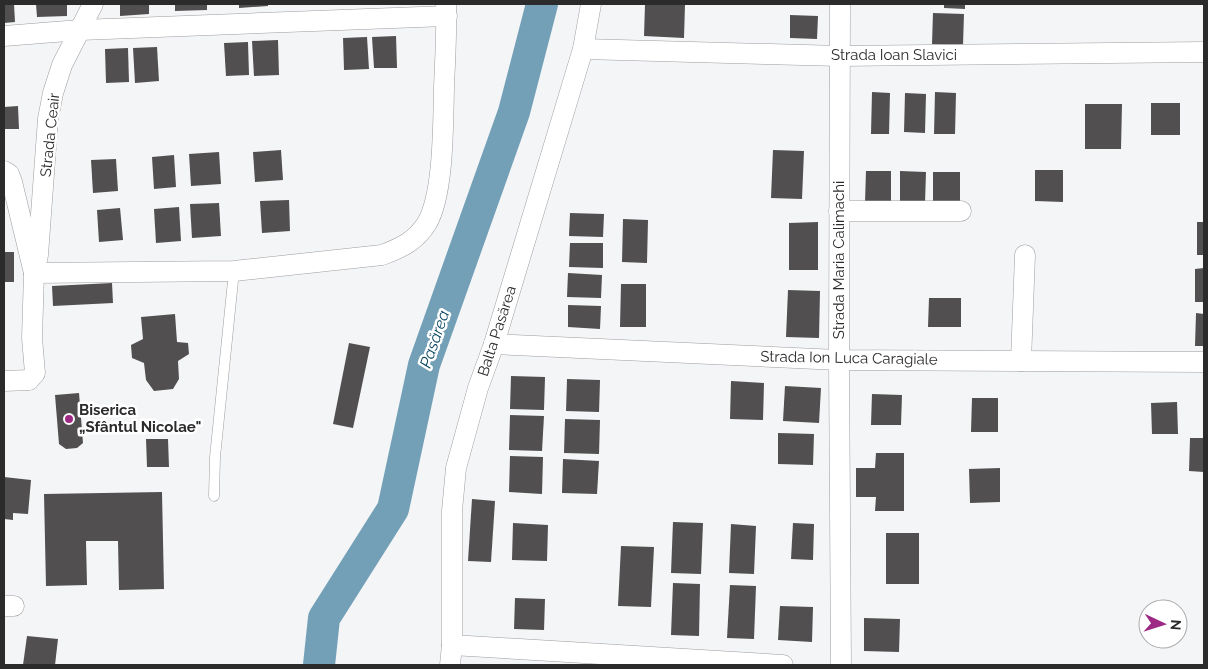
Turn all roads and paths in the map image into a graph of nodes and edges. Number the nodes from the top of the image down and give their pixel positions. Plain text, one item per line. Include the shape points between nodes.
1 (93, 4) edge
2 (591, 4) edge
3 (840, 4) edge
4 (447, 10) edge
5 (80, 30) junction
6 (4, 36) edge
7 (583, 49) junction
8 (1204, 52) edge
9 (840, 56) junction
10 (4, 171) edge
11 (839, 211) junction
12 (960, 211) dead end
13 (1025, 255) dead end
14 (234, 271) junction
15 (34, 273) junction
16 (494, 344) junction
17 (839, 360) junction
18 (1021, 361) junction
19 (1204, 362) edge
20 (4, 381) edge
21 (214, 496) dead end
22 (452, 645) junction
23 (450, 665) edge
24 (784, 665) edge
25 (841, 665) edge

1 - 5 street, Strada Ceair
2 - 7 street, Balta Pasărea
3 - 9 street, Strada Maria Calimachi
4 - 5 street
4 - 14 street via 438,194 427,223 412,242 382,255
5 - 6 street
5 - 15 street, Strada Ceair via 62,65 48,119
7 - 9 street, Strada Ioan Slavici
7 - 16 street, Balta Pasărea
8 - 9 street, Strada Ioan Slavici
9 - 11 street, Strada Maria Calimachi
10 - 15 street via 12,182
11 - 12 street
11 - 17 street, Strada Maria Calimachi
13 - 18 street
14 - 15 street
14 - 21 lane
15 - 20 street via 32,338 35,372 29,380
16 - 17 street, Strada Ion Luca Caragiale
16 - 22 street, Balta Pasărea via 456,468 452,511
17 - 18 street, Strada Ion Luca Caragiale
17 - 25 street, Strada Maria Calimachi
18 - 19 street, Strada Ion Luca Caragiale
22 - 23 street, Balta Pasărea
22 - 24 street

